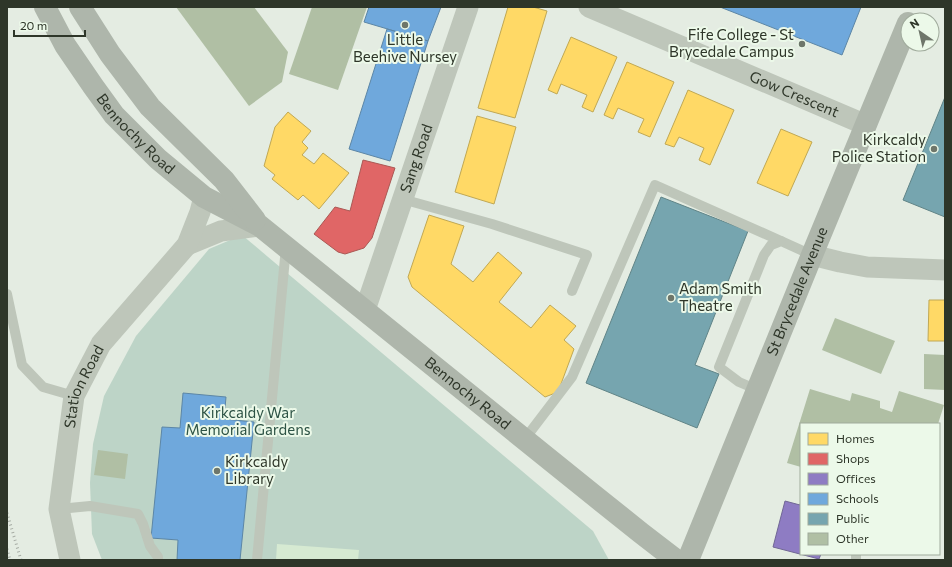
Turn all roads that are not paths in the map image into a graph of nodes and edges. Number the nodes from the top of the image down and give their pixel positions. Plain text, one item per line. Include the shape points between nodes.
1 (45, 7) edge
2 (80, 7) edge
3 (468, 7) edge
4 (589, 7) edge
5 (900, 42) edge
6 (866, 125) junction
7 (204, 197) junction
8 (402, 199) junction
9 (260, 226) junction
10 (781, 241) junction
11 (187, 245) junction
12 (286, 247) junction
13 (812, 255) junction
14 (945, 270) edge
15 (572, 291) dead end
16 (7, 294) edge
17 (365, 310) junction
18 (758, 390) junction
19 (74, 396) junction
20 (524, 440) junction
21 (59, 509) junction
22 (70, 560) edge
23 (158, 560) edge
24 (257, 560) edge
25 (676, 560) edge
26 (688, 560) edge

1 - 7 main road, Bennochy Road via 66,45 114,115 158,159
2 - 9 main road, Bennochy Road via 110,54 150,107 224,180
3 - 8 street, Sang Road
4 - 6 street, Gow Crescent
5 - 6 main road, St Brycedale Avenue
6 - 13 main road, St Brycedale Avenue
7 - 9 main road, Bennochy Road
7 - 11 street, Station Road
8 - 15 lane via 492,224 587,255
8 - 17 street, Sang Road
9 - 11 street, Station Road via 222,231
9 - 12 main road, Bennochy Road
10 - 13 lane
10 - 18 lane via 771,245 764,255 719,367 739,382
10 - 20 lane via 655,186 572,377
11 - 19 street, Station Road via 102,344
12 - 17 main road, Bennochy Road
12 - 24 lane
13 - 14 street via 867,267
13 - 18 main road, St Brycedale Avenue
16 - 19 lane via 22,365 43,387
17 - 20 main road, Bennochy Road
18 - 26 main road, St Brycedale Avenue
19 - 21 street, Station Road
20 - 25 main road, Bennochy Road
21 - 22 street, Station Road
21 - 23 lane via 90,506 138,514

